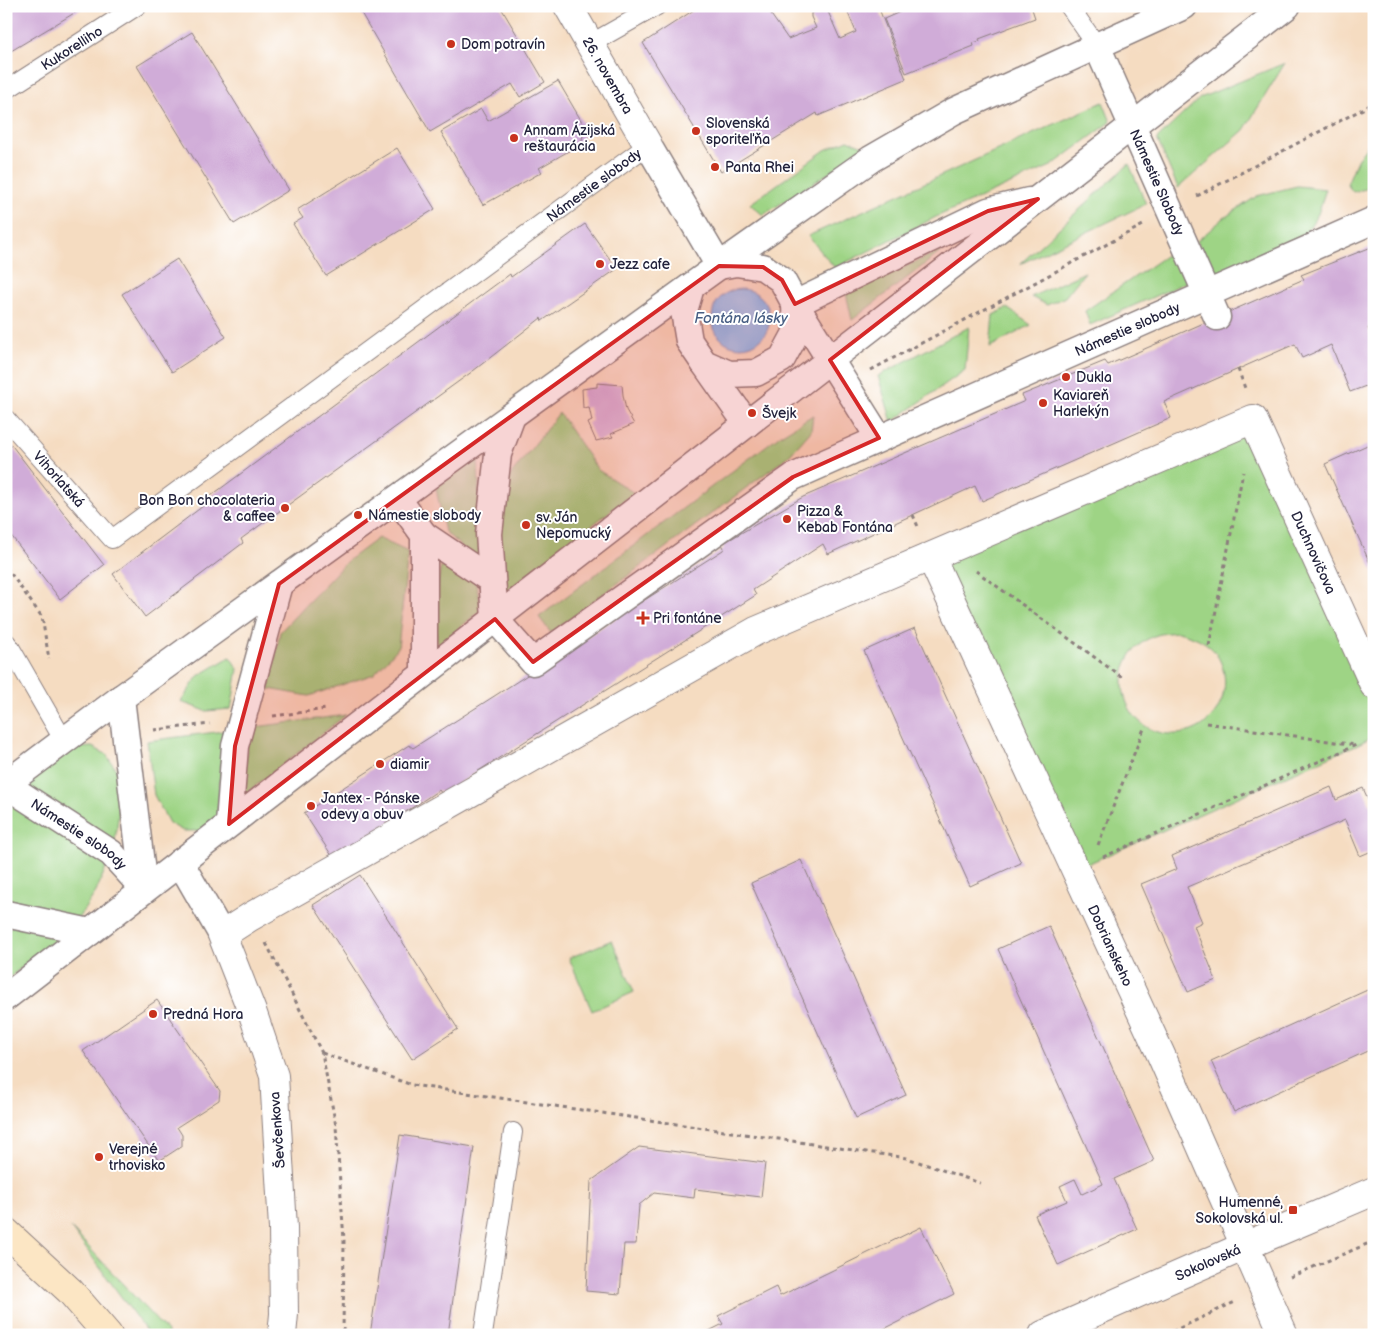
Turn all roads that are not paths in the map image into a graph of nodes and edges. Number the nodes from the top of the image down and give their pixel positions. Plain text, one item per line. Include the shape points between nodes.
1 (137, 6) edge
2 (568, 6) edge
3 (657, 6) edge
4 (1069, 6) edge
5 (1184, 6) edge
6 (1287, 6) edge
7 (590, 44) junction
8 (1097, 46) junction
9 (6, 90) edge
10 (1132, 126) junction
11 (648, 145) junction
12 (1038, 199) junction
13 (1374, 220) edge
14 (720, 266) junction
15 (691, 287) junction
16 (1207, 294) junction
17 (795, 304) junction
18 (1217, 317) dead end
19 (830, 360) junction
20 (704, 364) junction
21 (512, 416) junction
22 (6, 419) edge
23 (747, 424) junction
24 (879, 438) junction
25 (398, 499) junction
26 (424, 535) junction
27 (112, 539) joint
28 (939, 553) junction
29 (491, 580) junction
30 (280, 584) junction
31 (495, 619) junction
32 (8, 645) edge
33 (424, 673) junction
34 (1374, 686) edge
35 (121, 698) junction
36 (64, 741) junction
37 (6, 785) edge
38 (229, 824) junction
39 (180, 862) junction
40 (144, 890) junction
41 (6, 914) edge
42 (90, 932) junction
43 (222, 935) junction
44 (6, 998) edge
45 (513, 1132) dead end
46 (1374, 1191) edge
47 (6, 1232) edge
48 (1245, 1246) junction
49 (108, 1335) edge
50 (282, 1335) edge
51 (483, 1335) edge
52 (1043, 1335) edge
53 (1284, 1335) edge

1 - 9 lane, Kukorelliho
2 - 7 street, 26. novembra
3 - 7 lane
4 - 8 lane
5 - 8 street, Námestie slobody
6 - 10 street, Námestie slobody
7 - 11 street, 26. novembra
8 - 10 street, Námestie Slobody
8 - 14 street, Námestie slobody via 954,111 871,158
10 - 12 street, Námestie slobody
10 - 16 street, Námestie Slobody
11 - 14 street, Námestie slobody
11 - 27 lane, Námestie slobody
12 - 17 street, Námestie slobody via 988,211
12 - 19 street, Námestie slobody
13 - 16 street, Námestie slobody
14 - 15 street, Námestie slobody
14 - 17 street via 736,263 762,267 782,280
15 - 20 street via 684,311 689,341
15 - 21 street, Námestie slobody
16 - 18 street, Námestie Slobody
16 - 24 street, Námestie slobody
17 - 19 street
17 - 20 street via 796,333 782,359 756,373 729,374
19 - 23 street, Námestie slobody
19 - 24 street
20 - 23 street
21 - 25 street, Námestie slobody
21 - 29 street via 498,454 489,534
22 - 27 lane, Vihorlatská
23 - 31 street, Námestie slobody
24 - 31 street, Námestie slobody via 793,477 534,662
25 - 26 street
25 - 30 street, Námestie slobody
26 - 29 street
26 - 33 street
28 - 34 street, Duchnovičova via 1253,419
28 - 43 street via 756,631
28 - 48 street, Dobrianskeho via 1084,866 1165,1064
29 - 31 street
30 - 35 street, Námestie slobody
30 - 38 street via 235,746
31 - 33 street, Námestie slobody
32 - 36 lane
33 - 38 street, Námestie slobody
35 - 36 street, Námestie slobody
35 - 40 street, Námestie slobody
36 - 37 street, Námestie slobody
37 - 40 street, Námestie slobody via 111,853
38 - 39 street, Námestie slobody
39 - 40 street, Námestie slobody
39 - 43 street
40 - 42 street, Námestie slobody
41 - 42 street
42 - 44 street, Námestie slobody
43 - 50 street, Ševčenkova via 274,1076 283,1228
45 - 51 lane
46 - 48 street, Sokolovská
47 - 49 main road via 70,1291
48 - 52 street, Sokolovská
48 - 53 street, Dobrianskeho

